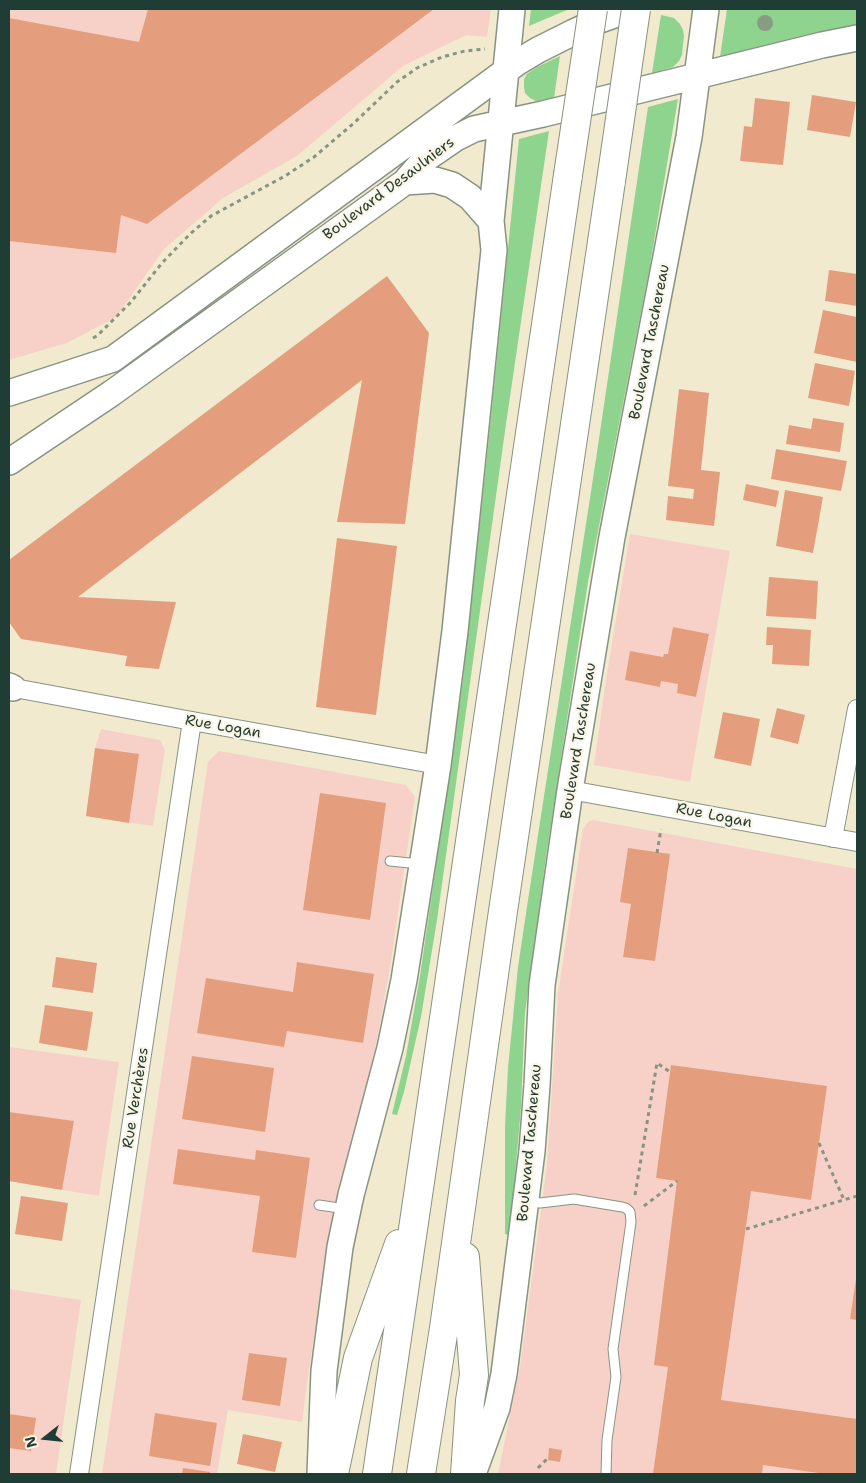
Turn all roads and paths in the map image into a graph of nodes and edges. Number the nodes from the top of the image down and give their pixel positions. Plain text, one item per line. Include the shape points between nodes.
1 (512, 9) edge
2 (593, 9) edge
3 (631, 9) edge
4 (636, 9) edge
5 (706, 9) edge
6 (857, 38) edge
7 (491, 49) dead end
8 (506, 71) junction
9 (698, 75) junction
10 (500, 123) junction
11 (405, 182) junction
12 (491, 221) junction
13 (89, 340) dead end
14 (9, 393) edge
15 (9, 462) edge
16 (10, 687) edge
17 (857, 709) edge
18 (192, 722) junction
19 (438, 765) junction
20 (570, 790) junction
21 (661, 830) dead end
22 (833, 838) junction
23 (857, 842) edge
24 (657, 852) dead end
25 (390, 861) dead end
26 (422, 865) junction
27 (670, 1072) dead end
28 (819, 1143) dead end
29 (421, 1181) junction
30 (677, 1181) dead end
31 (857, 1196) edge
32 (844, 1200) junction
33 (526, 1201) junction
34 (319, 1205) dead end
35 (461, 1205) junction
36 (348, 1209) junction
37 (631, 1216) junction
38 (746, 1229) dead end
39 (548, 1458) dead end
40 (538, 1468) dead end
41 (79, 1474) edge
42 (320, 1474) edge
43 (334, 1474) edge
44 (377, 1474) edge
45 (421, 1474) edge
46 (465, 1474) edge
47 (473, 1474) edge
48 (606, 1474) edge

1 - 8 street
2 - 29 highway, bridge
3 - 8 street, Boulevard Desaulniers via 574,32
4 - 35 highway, bridge
5 - 9 street, Boulevard Taschereau
6 - 9 street, Boulevard Desaulniers
7 - 13 path via 465,51 417,68 314,157 211,216 162,263 131,302
8 - 10 street
8 - 14 street, Boulevard Desaulniers via 113,359
9 - 10 street, Boulevard Desaulniers
9 - 20 street, Boulevard Taschereau via 612,537
10 - 11 street, Boulevard Desaulniers via 474,129 451,141 425,159
10 - 12 street
11 - 12 street via 435,180 452,185 470,197
11 - 15 street, Boulevard Desaulniers via 112,393
12 - 19 street via 494,250
16 - 18 street, Rue Logan
17 - 22 street
18 - 19 street, Rue Logan
18 - 41 street, Rue Verchères
19 - 26 street
20 - 22 street, Rue Logan
20 - 33 street, Boulevard Taschereau via 542,985 536,1107
21 - 24 path
22 - 23 street, Rue Logan
25 - 26 lane
26 - 36 street via 397,1017
27 - 37 path via 657,1062
28 - 32 path
29 - 43 highway via 358,1358
29 - 44 highway
30 - 37 path
31 - 32 path
32 - 38 path
33 - 37 lane via 582,1201 626,1208
33 - 47 street, Boulevard Taschereau via 501,1394
34 - 36 lane
35 - 45 highway
35 - 46 highway via 474,1375
36 - 42 street via 324,1371
37 - 48 lane via 613,1349 616,1377
39 - 40 path

